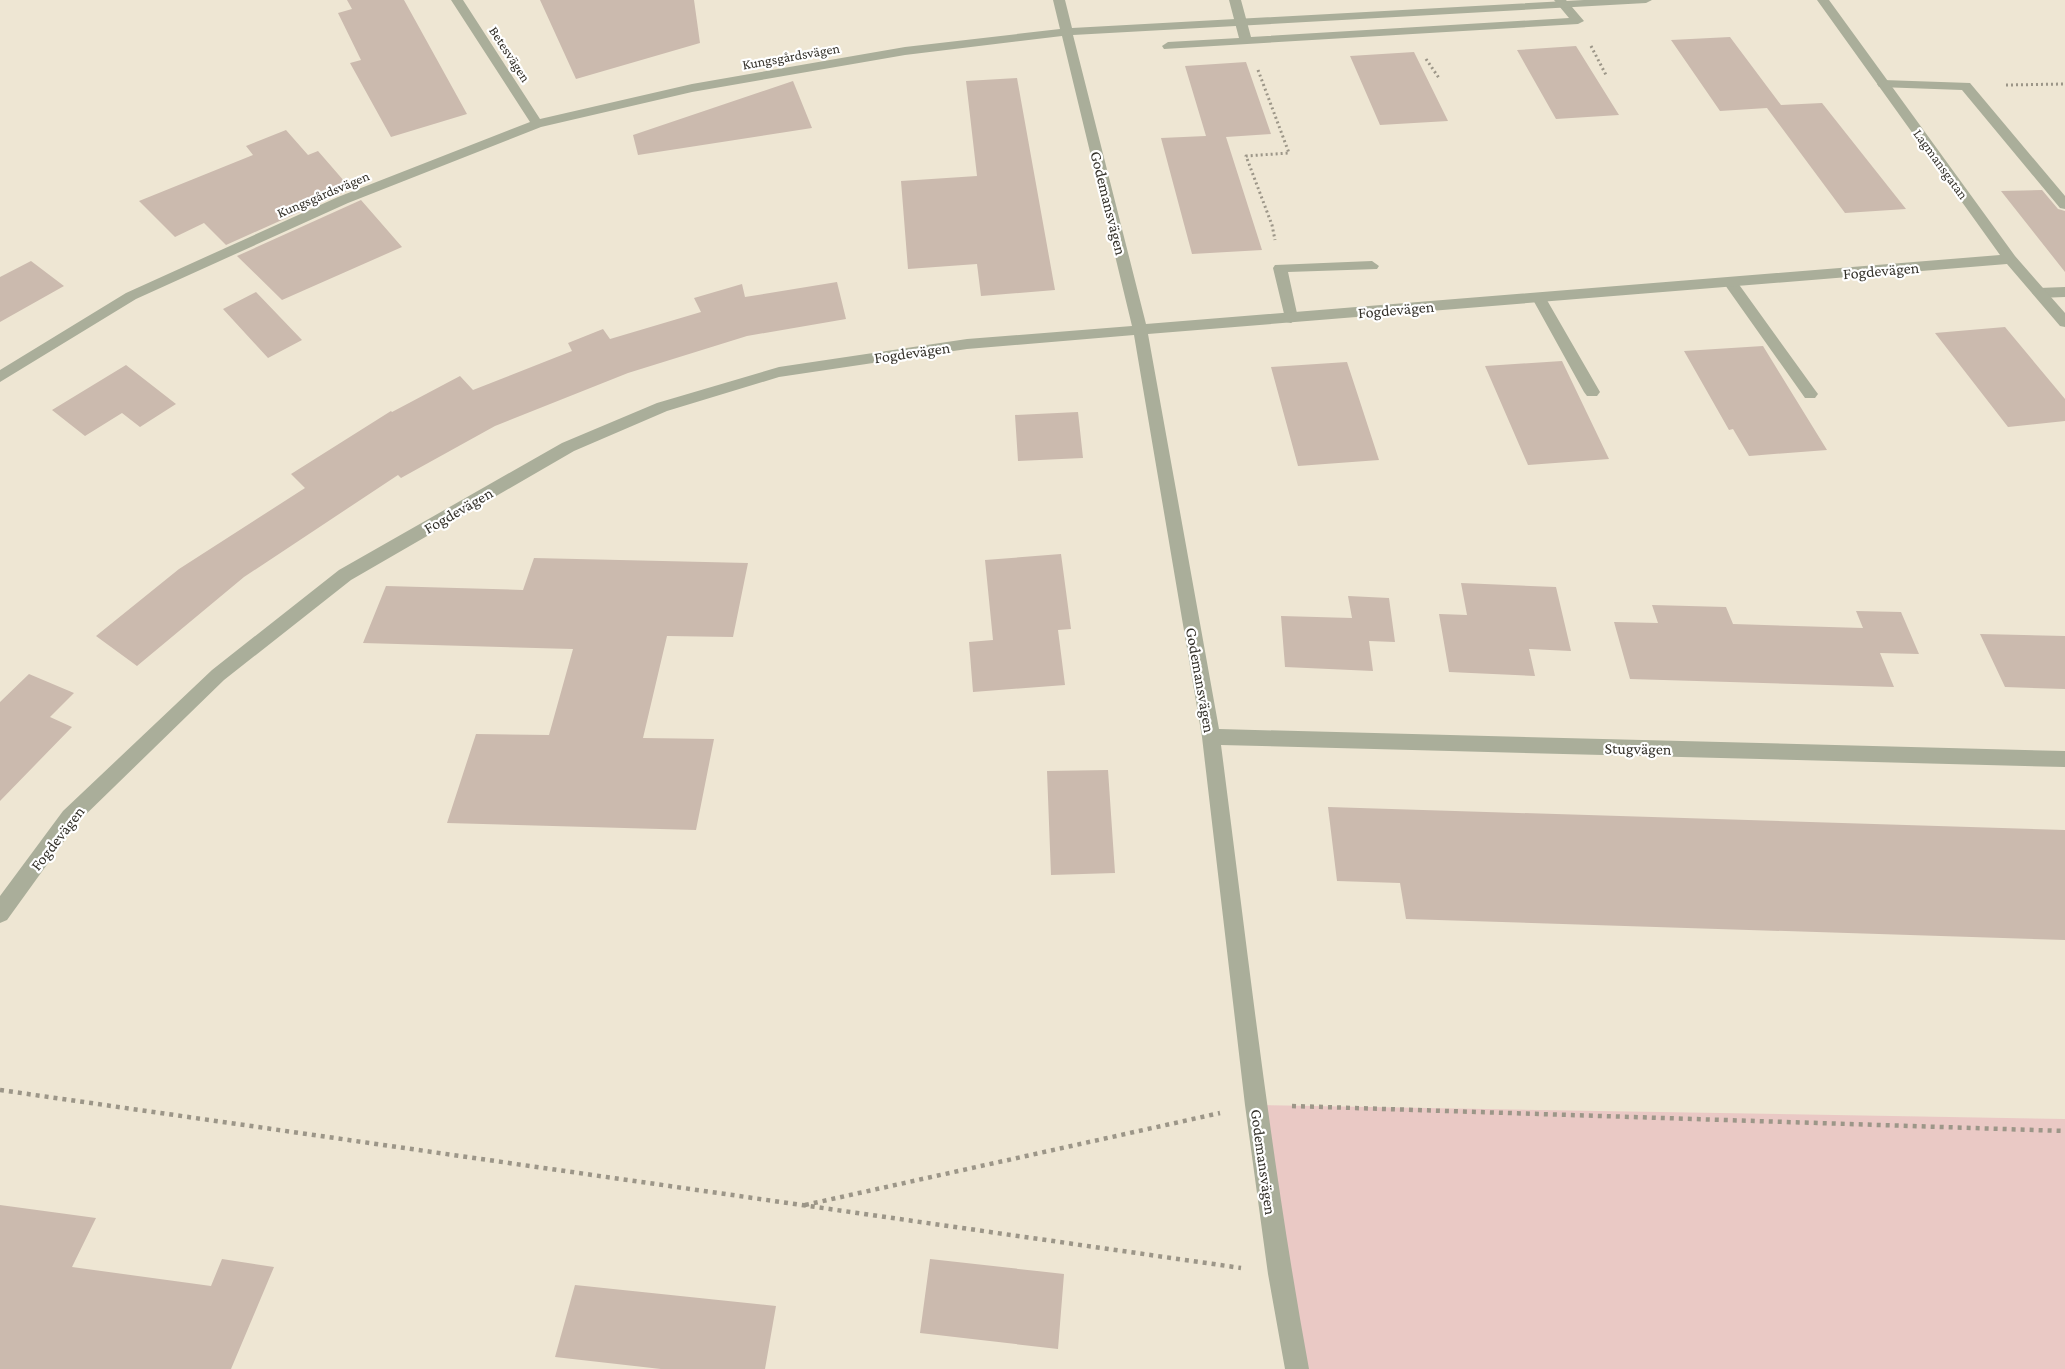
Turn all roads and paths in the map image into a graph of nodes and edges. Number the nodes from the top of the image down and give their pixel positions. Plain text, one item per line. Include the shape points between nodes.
1 (457, 0) edge
2 (1059, 0) edge
3 (1235, 0) edge
4 (1647, 0) edge
5 (1823, 0) edge
6 (1561, 2) edge
7 (1242, 22) junction
8 (1066, 32) junction
9 (1246, 41) junction
10 (1168, 46) dead end
11 (1883, 84) junction
12 (2065, 84) edge
13 (1966, 86) junction
14 (537, 124) junction
15 (2065, 205) edge
16 (1272, 225) dead end
17 (2010, 260) junction
18 (1372, 266) dead end
19 (1730, 282) junction
20 (2065, 292) edge
21 (2039, 293) junction
22 (1539, 298) junction
23 (1291, 318) junction
24 (2065, 322) edge
25 (1140, 330) junction
26 (0, 377) edge
27 (1592, 392) dead end
28 (1810, 394) dead end
29 (1211, 737) junction
30 (2065, 759) edge
31 (0, 913) edge
32 (0, 1090) edge
33 (1256, 1105) junction
34 (2065, 1131) edge
35 (801, 1206) junction
36 (1280, 1274) junction
37 (1297, 1369) edge

1 - 14 street, Betesvägen
2 - 8 street, Godemansvägen
3 - 7 street
4 - 6 street, Kungsgårdsvägen
5 - 11 street, Lagmansgatan
6 - 7 street, Kungsgårdsvägen
6 - 9 street via 1578,21
7 - 8 street, Kungsgårdsvägen
7 - 9 street
8 - 14 street, Kungsgårdsvägen via 894,53 692,88
8 - 25 street, Godemansvägen
9 - 10 street
9 - 16 path via 1289,153 1246,156
11 - 13 street
11 - 17 street, Lagmansgatan
12 - 13 path
13 - 15 street
14 - 26 street, Kungsgårdsvägen via 343,200 131,296
17 - 19 street, Fogdevägen
17 - 21 street, Lagmansgatan
18 - 23 street via 1280,268
19 - 22 street, Fogdevägen
19 - 28 street
20 - 21 street
21 - 24 street, Lagmansgatan
22 - 23 street, Fogdevägen
22 - 27 street
23 - 25 street, Fogdevägen
25 - 29 street, Godemansvägen
25 - 31 street, Fogdevägen via 967,344 779,372 662,407 568,447 345,575 218,675 70,817
29 - 30 street, Stugvägen
29 - 33 street, Godemansvägen
32 - 35 path
33 - 34 path
33 - 35 path
33 - 36 street, Godemansvägen
35 - 36 path
36 - 37 street, Godemansvägen

